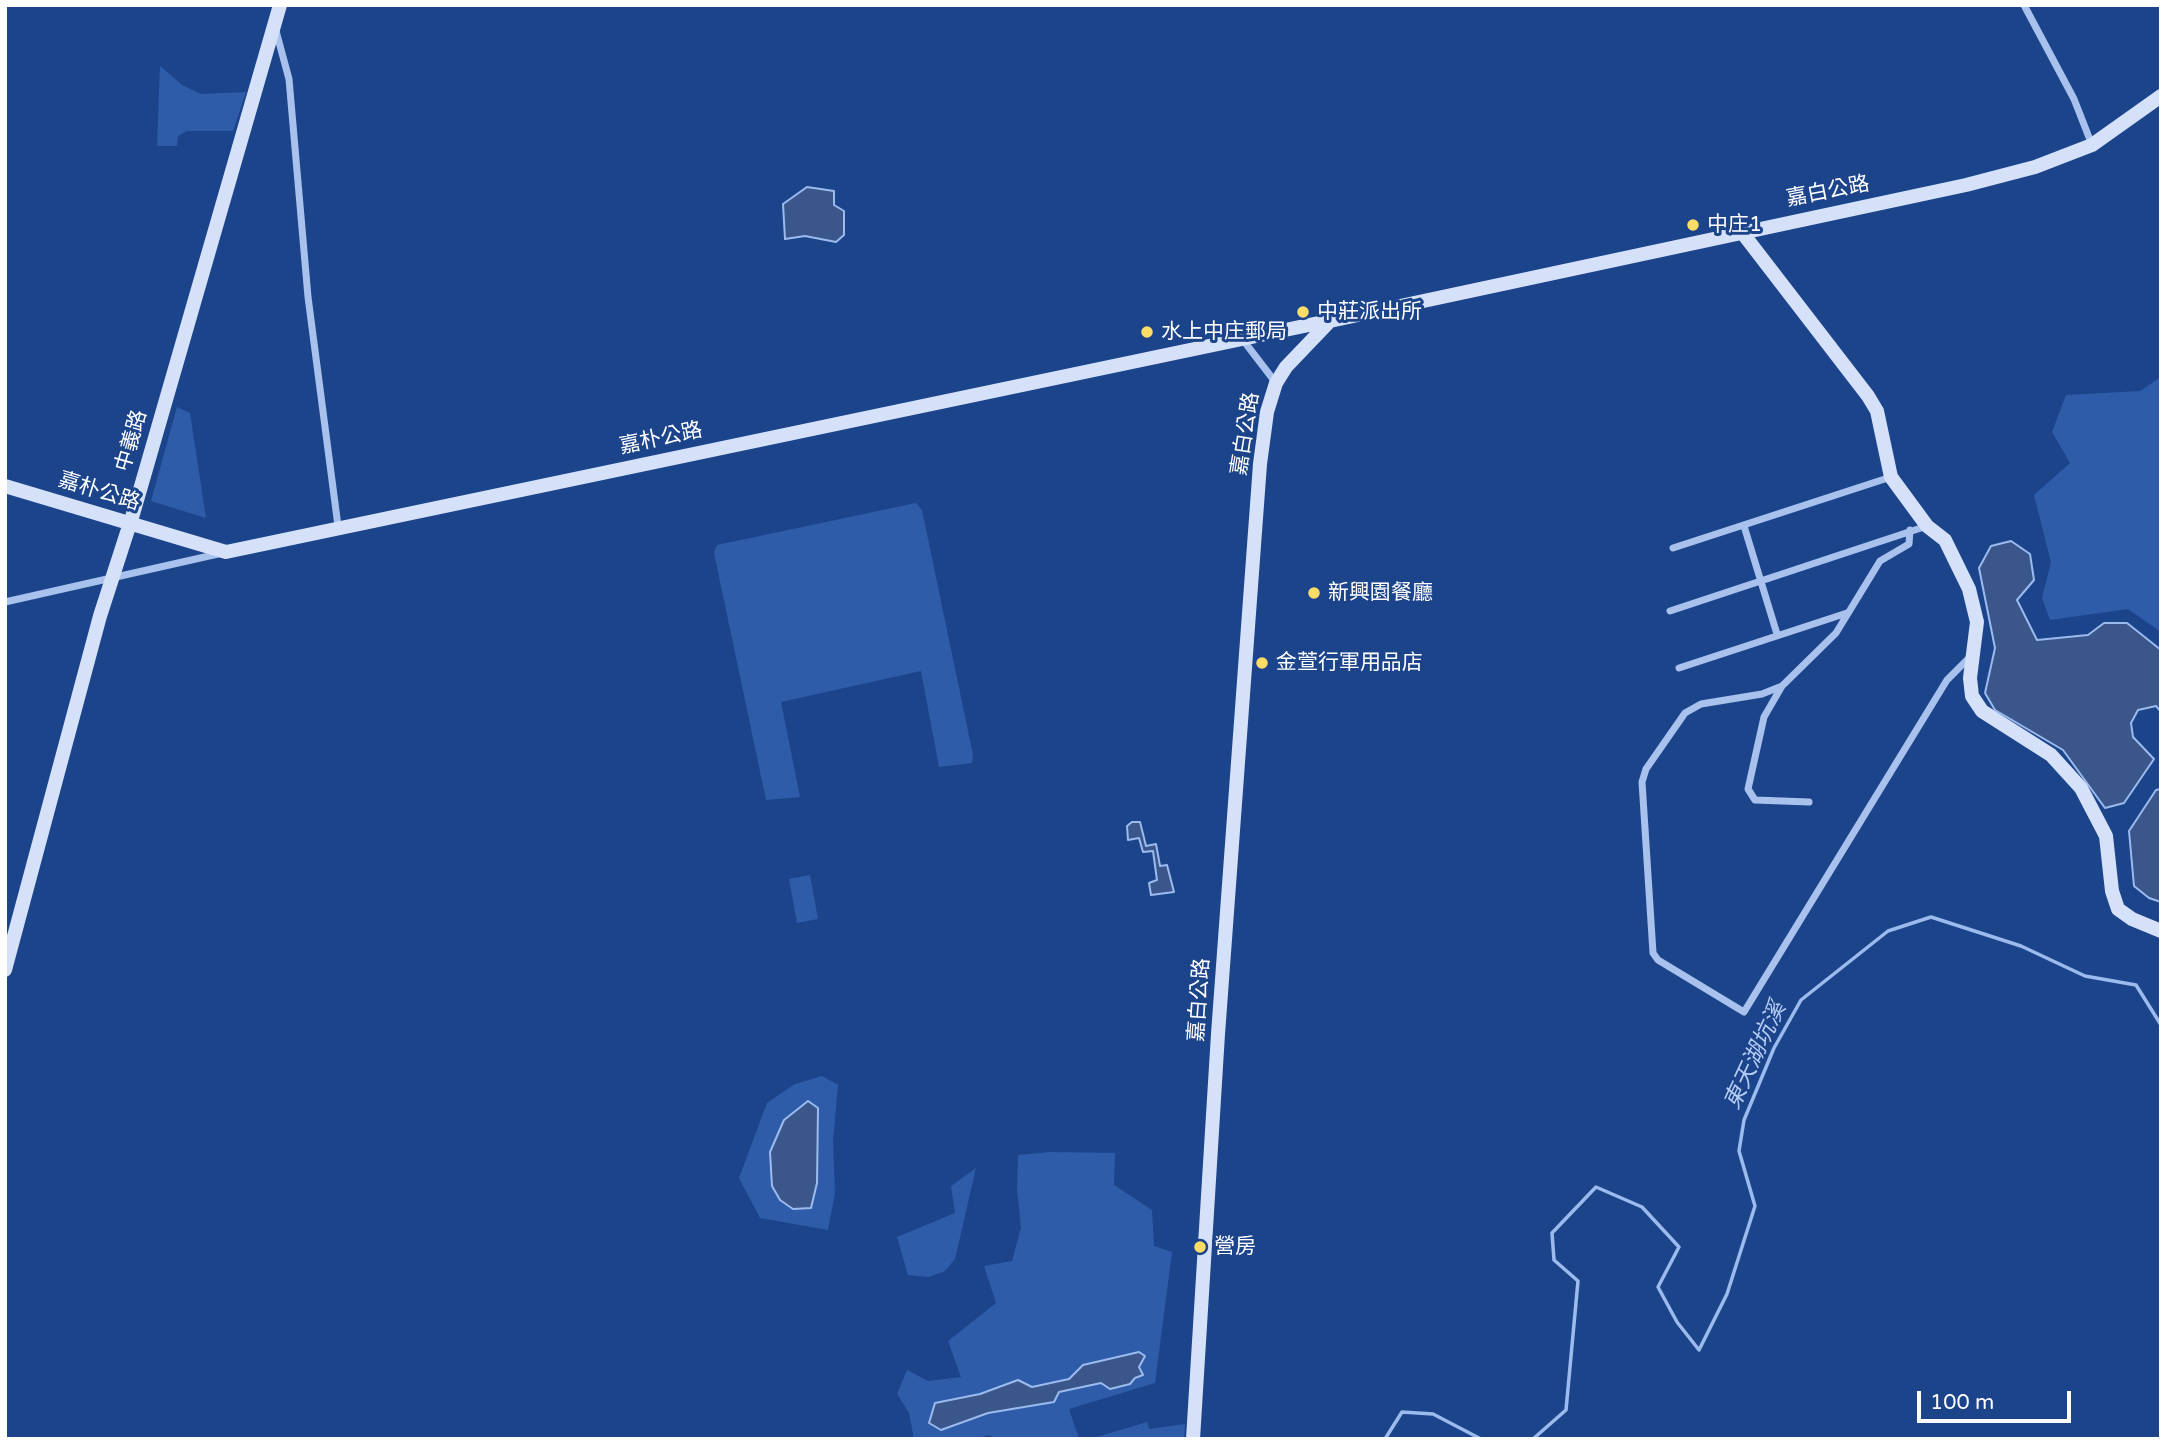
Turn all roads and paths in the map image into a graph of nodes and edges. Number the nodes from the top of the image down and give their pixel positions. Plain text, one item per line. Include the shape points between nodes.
1 (280, 5) edge
2 (2024, 5) edge
3 (275, 23) junction
4 (2161, 96) edge
5 (2092, 145) junction
6 (1741, 231) junction
7 (1330, 321) junction
8 (1243, 339) junction
9 (1276, 383) junction
10 (1891, 477) junction
11 (5, 486) edge
12 (130, 524) junction
13 (338, 526) junction
14 (1744, 526) junction
15 (1927, 526) junction
16 (1910, 530) junction
17 (1673, 548) dead end
18 (226, 552) junction
19 (113, 576) junction
20 (1760, 581) junction
21 (5, 602) edge
22 (1670, 611) dead end
23 (1847, 614) junction
24 (1777, 634) junction
25 (1976, 651) junction
26 (1679, 668) dead end
27 (1782, 686) junction
28 (1809, 803) dead end
29 (2161, 930) edge
30 (5, 971) edge
31 (1193, 1439) edge

1 - 3 main road, 中義路
2 - 5 street via 2074,99
3 - 12 main road, 中義路
3 - 13 street via 289,79 308,298
4 - 5 main road, 嘉白公路
5 - 6 main road, 嘉白公路 via 2035,167 1966,185
6 - 7 main road, 嘉白公路
6 - 10 main road via 1878,411
7 - 8 main road, 嘉朴公路
7 - 9 main road, 嘉白公路
8 - 9 street
8 - 13 main road, 嘉朴公路
9 - 31 main road, 嘉白公路 via 1267,412 1261,464
10 - 14 street
10 - 15 main road
11 - 12 main road, 嘉朴公路
12 - 18 main road, 嘉朴公路
12 - 19 main road, 中義路
13 - 18 main road, 嘉朴公路
14 - 17 street
14 - 20 street
15 - 16 street
15 - 25 main road via 1945,541 1969,589 1977,622
16 - 20 street
16 - 23 street via 1909,544 1880,561
18 - 19 street
19 - 21 street
19 - 30 main road, 中義路
20 - 22 street
20 - 24 street
23 - 24 street
23 - 27 street via 1836,633
24 - 26 street
25 - 27 street via 1947,680 1744,1012 1653,953 1642,782 1685,713 1701,704
25 - 29 main road via 1970,678 1972,696 1982,711 2051,755 2081,788 2106,836 2118,909
27 - 28 street via 1765,717 1748,789 1755,800

